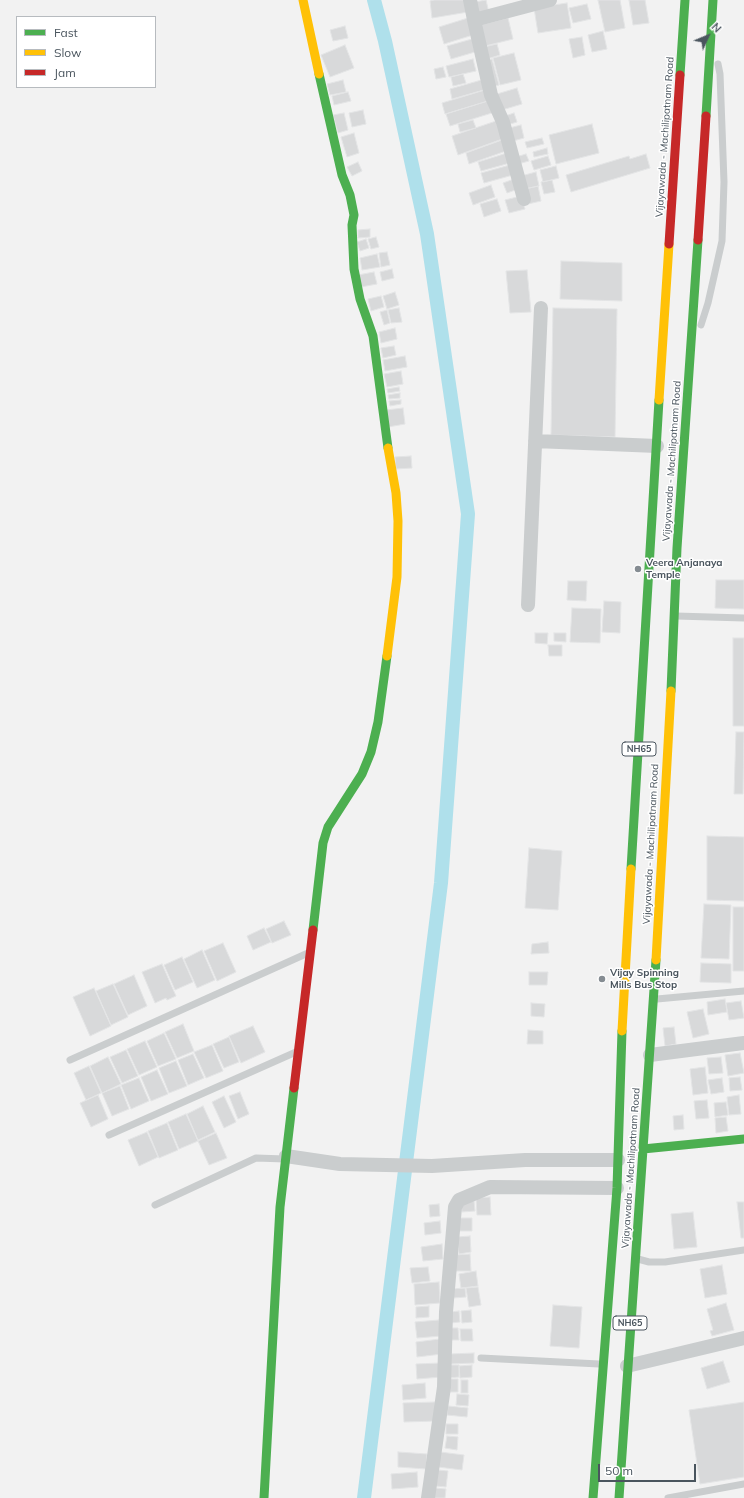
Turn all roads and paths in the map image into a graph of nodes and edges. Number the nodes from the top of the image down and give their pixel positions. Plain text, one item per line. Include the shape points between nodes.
1 (303, 0) edge
2 (470, 0) edge
3 (550, 0) edge
4 (685, 0) edge
5 (713, 0) edge
6 (474, 20) junction
7 (711, 37) junction
8 (524, 199) dead end
9 (541, 308) dead end
10 (689, 359) junction
11 (535, 441) junction
12 (657, 446) junction
13 (528, 605) dead end
14 (674, 616) junction
15 (744, 618) edge
16 (310, 952) junction
17 (744, 991) edge
18 (653, 999) junction
19 (744, 1043) edge
20 (298, 1051) junction
21 (650, 1055) junction
22 (70, 1060) dead end
23 (109, 1135) dead end
24 (744, 1139) edge
25 (643, 1149) junction
26 (286, 1158) junction
27 (618, 1160) junction
28 (617, 1188) junction
29 (155, 1205) dead end
30 (744, 1250) edge
31 (636, 1259) junction
32 (744, 1338) edge
33 (482, 1358) dead end
34 (602, 1364) junction
35 (627, 1366) junction
36 (744, 1484) edge
37 (264, 1498) edge
38 (428, 1498) edge
39 (593, 1498) edge
40 (618, 1498) edge
41 (668, 1498) edge

1 - 16 main road via 337,153 354,215 354,269 360,299 373,336 398,521 397,577 378,722 371,752 362,774 328,827 323,842
2 - 6 street
3 - 6 street
4 - 12 main road, Vijayawada - Machilipatnam Road / NH65
5 - 7 main road, Vijayawada - Machilipatnam Road / NH65
6 - 8 street via 491,95 503,122
7 - 10 main road, Vijayawada - Machilipatnam Road / NH65
7 - 10 lane via 720,74 724,182 722,240 708,303
9 - 11 street
10 - 14 main road, Vijayawada - Machilipatnam Road / NH65
11 - 12 street
11 - 13 street
12 - 27 main road, Vijayawada - Machilipatnam Road / NH65 via 622,1020
14 - 15 lane
14 - 18 main road, Vijayawada - Machilipatnam Road / NH65
16 - 20 main road
16 - 22 lane
17 - 18 lane
18 - 21 main road, Vijayawada - Machilipatnam Road / NH65
19 - 21 street
20 - 23 lane
20 - 26 main road
21 - 25 main road, Vijayawada - Machilipatnam Road / NH65
24 - 25 main road
25 - 31 main road, Vijayawada - Machilipatnam Road / NH65
26 - 27 street via 340,1164 432,1166 524,1160
26 - 29 lane via 256,1158
26 - 37 main road via 280,1207
27 - 28 main road, Vijayawada - Machilipatnam Road / NH65
28 - 34 main road, Vijayawada - Machilipatnam Road / NH65
28 - 38 street via 490,1187 459,1200 454,1207 446,1305 444,1387
30 - 31 lane via 665,1262
31 - 35 main road, Vijayawada - Machilipatnam Road / NH65
32 - 35 street
33 - 34 lane
34 - 39 main road, Vijayawada - Machilipatnam Road / NH65
35 - 40 main road, Vijayawada - Machilipatnam Road / NH65
36 - 41 lane

